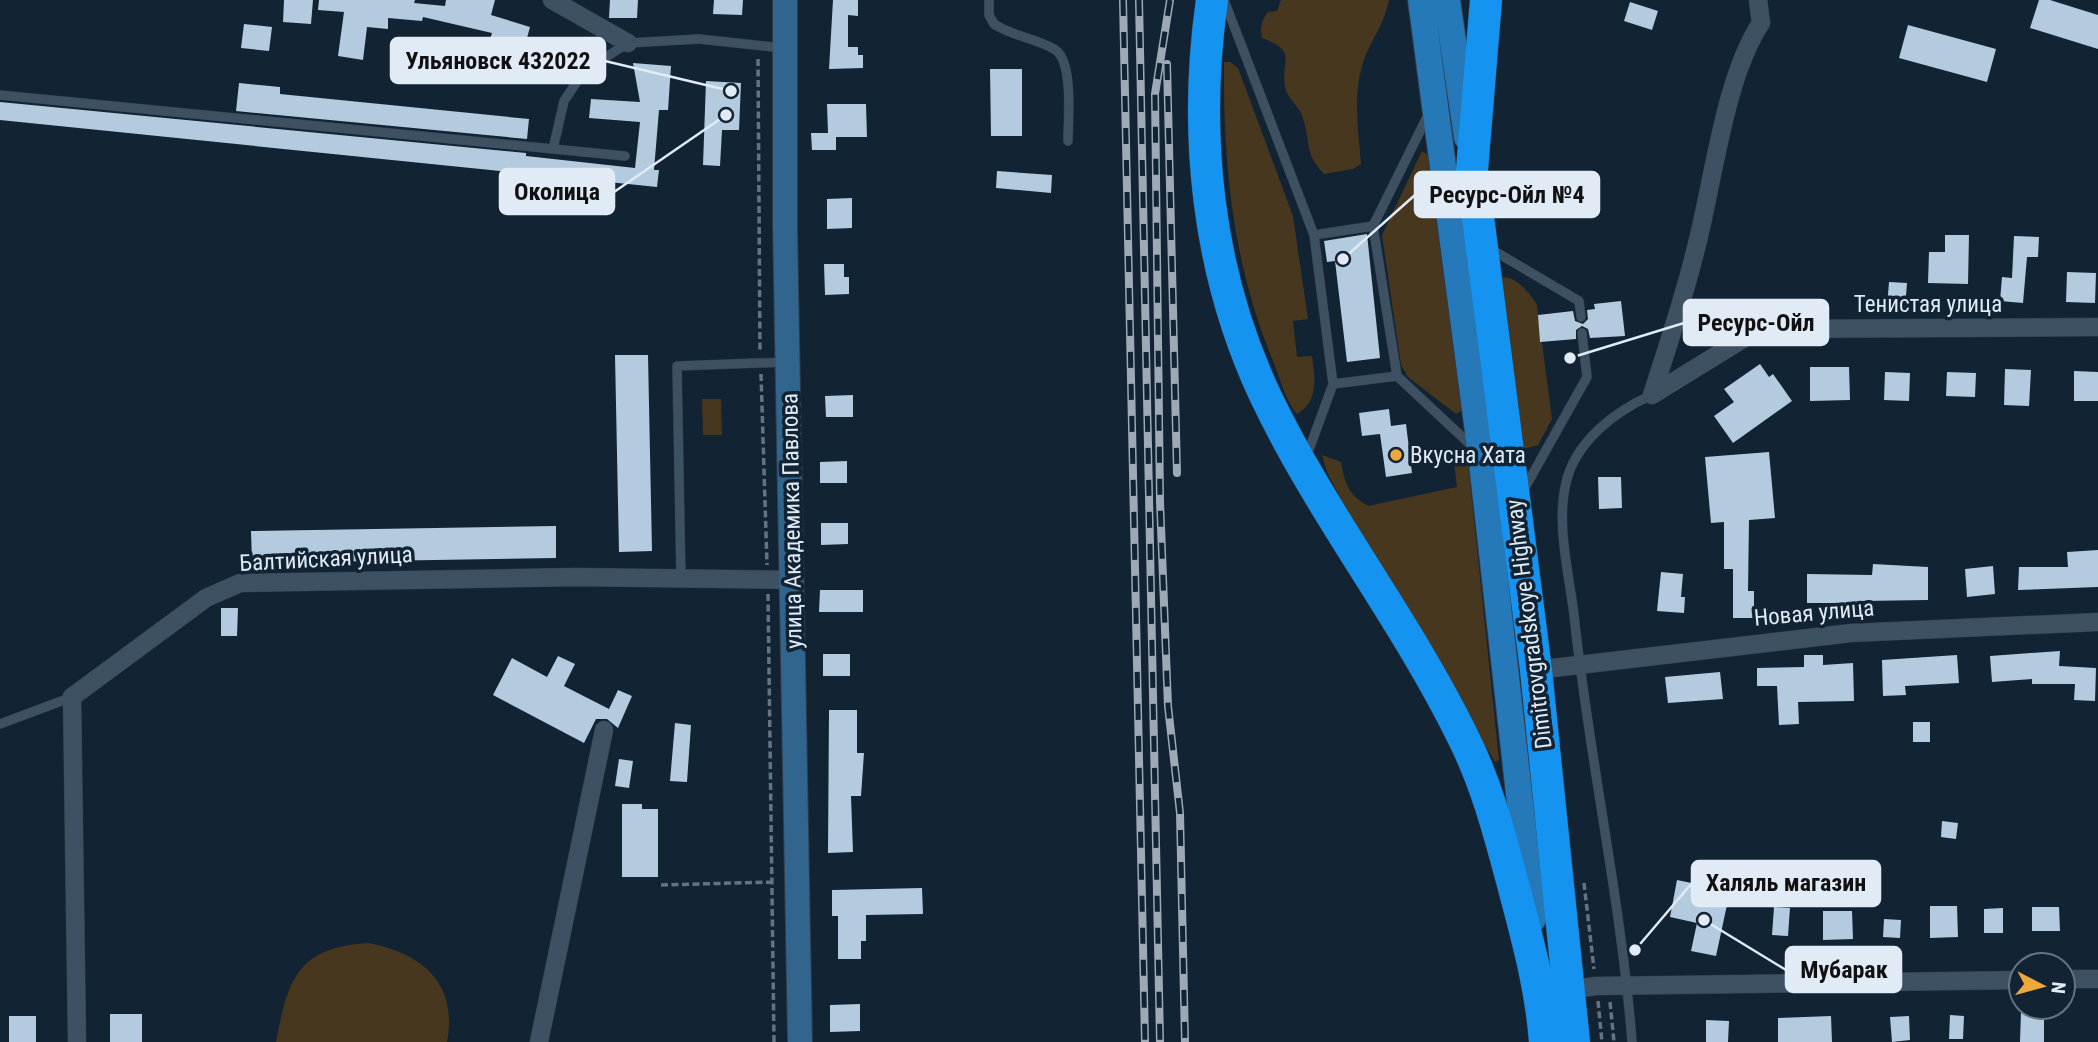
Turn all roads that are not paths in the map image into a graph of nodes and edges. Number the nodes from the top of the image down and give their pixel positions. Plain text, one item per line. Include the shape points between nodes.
1 (552, 0) edge
2 (785, 0) edge
3 (989, 0) edge
4 (1212, 0) edge
5 (1224, 0) edge
6 (1421, 0) edge
7 (1447, 0) edge
8 (1486, 0) edge
9 (1758, 0) edge
10 (628, 43) junction
11 (784, 49) junction
12 (0, 95) edge
13 (1435, 101) junction
14 (1068, 141) dead end
15 (553, 149) junction
16 (625, 156) dead end
17 (1472, 170) junction
18 (1373, 226) junction
19 (1314, 235) junction
20 (1482, 244) junction
21 (1581, 317) dead end
22 (2098, 327) edge
23 (1582, 333) dead end
24 (788, 362) junction
25 (1397, 376) junction
26 (1334, 384) junction
27 (1652, 395) junction
28 (1481, 454) junction
29 (1303, 467) junction
30 (1516, 508) junction
31 (681, 580) junction
32 (793, 580) junction
33 (2098, 622) edge
34 (1579, 666) junction
35 (1536, 670) junction
36 (72, 696) junction
37 (0, 724) edge
38 (604, 730) dead end
39 (2077, 979) edge
40 (2098, 979) edge
41 (2007, 980) edge
42 (1628, 986) junction
43 (1555, 990) junction
44 (77, 1042) edge
45 (539, 1042) edge
46 (800, 1042) edge
47 (1545, 1042) edge
48 (1574, 1042) edge
49 (1632, 1042) edge

1 - 10 street
2 - 11 street, улица Академика Павлова
3 - 14 lane via 994,24 1064,57
4 - 29 highway via 1202,104 1215,236 1264,394
5 - 19 lane
6 - 13 main road, Dimitrovgradskoye Highway
7 - 17 main road, Dimitrovgradskoye Highway
8 - 17 highway
9 - 27 street via 1761,23 1746,44 1695,252
10 - 11 lane via 699,39
10 - 15 lane via 584,71 564,101
11 - 24 street, улица Академика Павлова
12 - 15 lane
13 - 18 lane
13 - 28 main road, Dimitrovgradskoye Highway
15 - 16 lane
17 - 20 highway, Dimitrovgradskoye Highway
18 - 19 lane
18 - 25 lane
19 - 26 lane
20 - 21 lane via 1579,301
20 - 30 highway, Dimitrovgradskoye Highway
22 - 27 street, Тенистая улица via 1759,329
23 - 30 lane via 1587,377
24 - 31 lane via 677,366
24 - 32 street, улица Академика Павлова
25 - 26 lane
25 - 28 lane
26 - 29 lane
27 - 34 lane via 1628,405 1601,426 1566,482 1563,514
28 - 43 main road, Dimitrovgradskoye Highway
29 - 43 highway via 1463,736 1492,804
30 - 35 highway, Dimitrovgradskoye Highway
31 - 32 street, Балтийская улица
31 - 36 street, Балтийская улица via 547,577 240,583 206,598
32 - 46 street, улица Академика Павлова
33 - 34 street, Новая улица via 1851,633
34 - 35 street, Новая улица
34 - 42 lane
35 - 43 highway, Dimitrovgradskoye Highway
36 - 37 lane
36 - 44 street
38 - 45 street
39 - 40 street
41 - 42 street
42 - 43 street
42 - 49 lane
43 - 47 highway, Dimitrovgradskoye Highway
43 - 48 highway, Dimitrovgradskoye Highway

